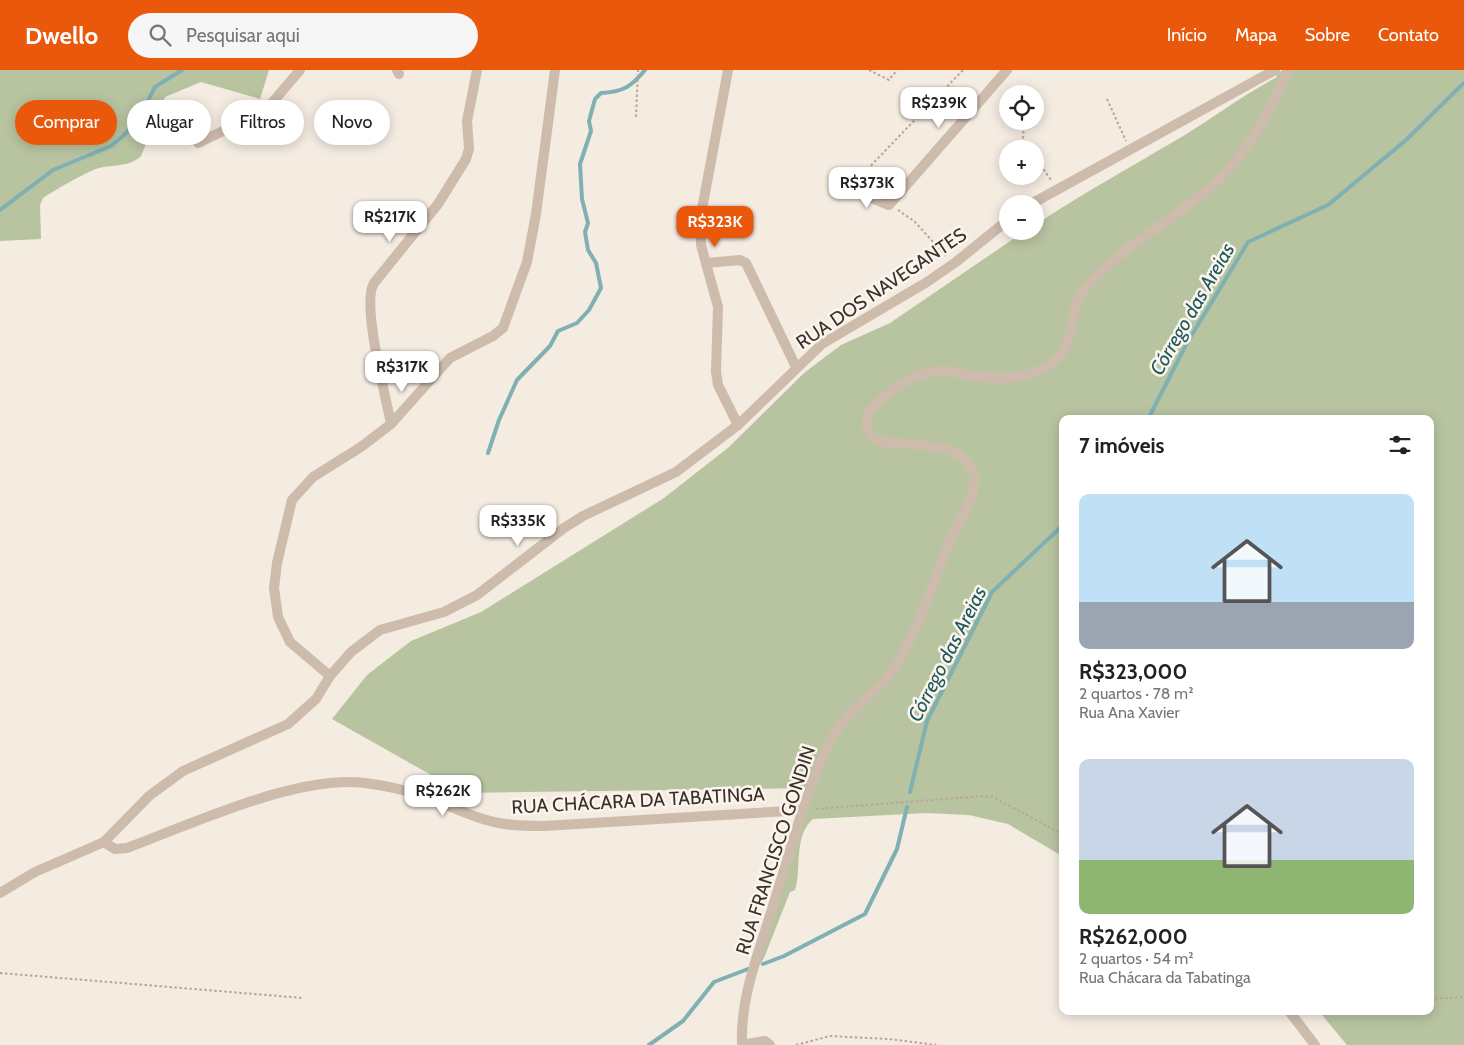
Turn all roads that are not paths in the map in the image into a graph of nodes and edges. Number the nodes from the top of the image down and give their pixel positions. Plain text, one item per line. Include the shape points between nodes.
1 (300, 70) edge
2 (477, 70) edge
3 (555, 70) edge
4 (728, 70) edge
5 (1007, 70) edge
6 (1275, 70) edge
7 (1288, 70) edge
8 (211, 137) edge
9 (854, 191) road end
10 (1044, 196) edge
11 (999, 227) edge
12 (706, 263) junction
13 (796, 367) junction
14 (391, 424) junction
15 (738, 425) junction
16 (330, 676) junction
17 (803, 810) junction
18 (104, 842) junction
19 (2, 891) edge
20 (1292, 1015) edge
21 (742, 1045) edge
22 (770, 1045) edge
23 (1315, 1045) edge

1 - 8 street via 266,110
2 - 14 street via 467,121 469,149 466,159 438,204 370,292 370,319
3 - 14 street via 527,262 504,328 444,364
4 - 12 street via 701,211 701,245
5 - 9 street via 889,205
6 - 10 street
7 - 17 street, RUA FRANCISCO GONDIN via 1263,124 1248,147 1220,178 1198,198 1131,246 1086,286 1075,306 1069,341 1041,370 1021,376 982,378 964,373 932,372 896,388 869,412 867,428 874,439 936,447 956,453 967,462 975,482 901,656 880,684 839,726
11 - 13 street, RUA DOS NAVEGANTES via 952,265 836,335
12 - 13 street via 740,260 746,263
12 - 15 street via 718,308 718,385
13 - 15 street, RUA DOS NAVEGANTES
14 - 16 street via 304,484 292,500 286,518 274,588 278,617 290,642
15 - 16 street, RUA DOS NAVEGANTES via 676,472 564,528 477,594 444,612 380,630 351,652
16 - 18 street, RUA DOS NAVEGANTES via 316,699 298,718 167,781
17 - 18 street, RUA CHÁCARA DA TABATINGA via 511,825 486,820 420,795 370,783 335,782 292,789 128,848 115,849
17 - 21 street, RUA FRANCISCO GONDIN via 744,999
18 - 19 street, RUA DOS NAVEGANTES via 35,872
20 - 23 street
21 - 22 street via 765,1041

